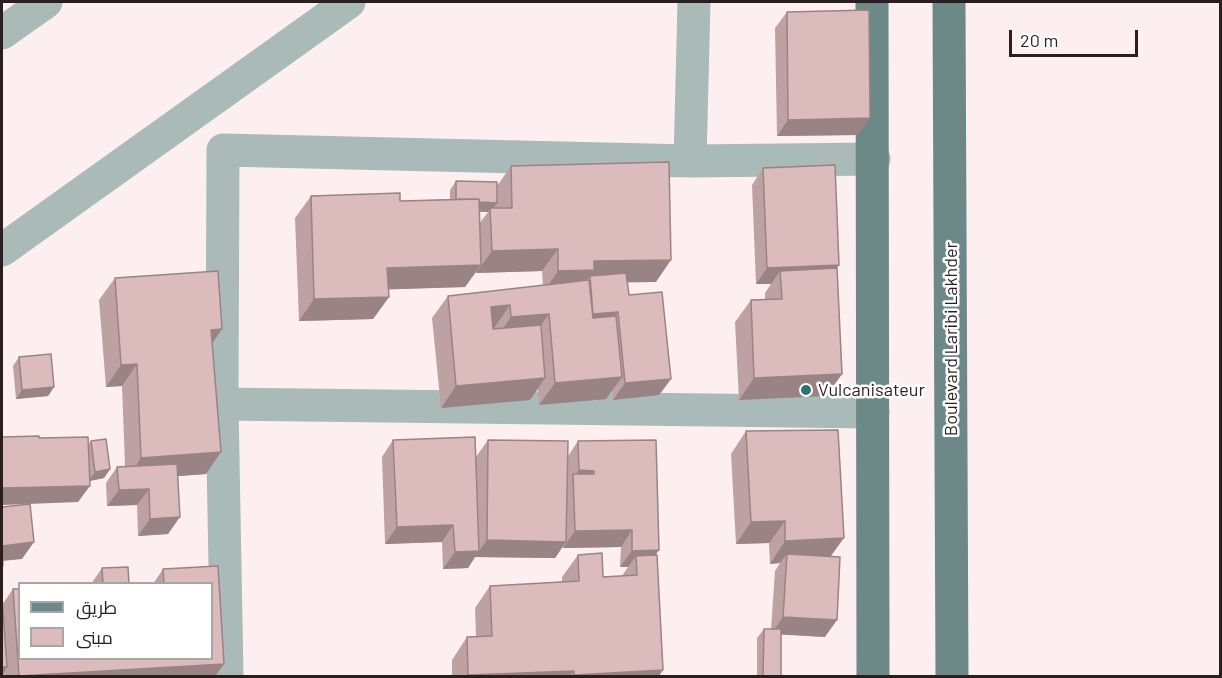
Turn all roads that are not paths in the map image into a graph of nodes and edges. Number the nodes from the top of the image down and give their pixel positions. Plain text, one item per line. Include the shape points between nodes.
1 (350, 2) edge
2 (694, 2) edge
3 (872, 2) edge
4 (949, 2) edge
5 (43, 3) edge
6 (2, 33) edge
7 (874, 159) junction
8 (690, 161) junction
9 (2, 250) edge
10 (222, 404) junction
11 (873, 412) junction
12 (227, 676) edge
13 (873, 676) edge
14 (952, 676) edge

1 - 9 street
2 - 8 street
3 - 7 main road
4 - 14 main road, Boulevard Laribi Lakhder
5 - 6 street
7 - 8 street
7 - 11 main road
8 - 10 street via 223,150
10 - 11 street
10 - 12 street
11 - 13 main road

